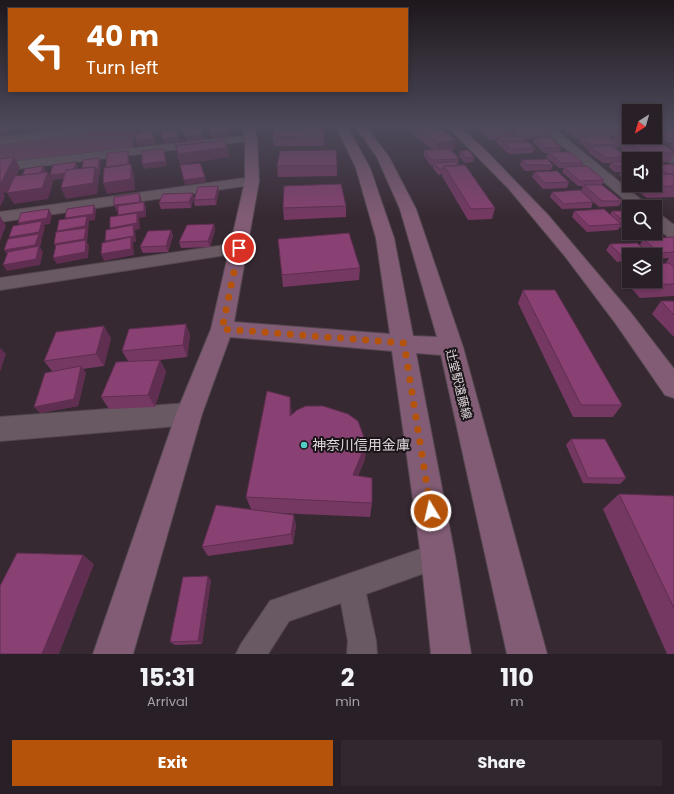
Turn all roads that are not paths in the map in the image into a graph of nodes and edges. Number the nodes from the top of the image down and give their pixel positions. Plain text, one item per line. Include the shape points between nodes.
1 (75, 157) edge
2 (251, 157) edge
3 (357, 157) edge
4 (384, 157) edge
5 (485, 157) edge
6 (581, 157) edge
7 (0, 167) edge
8 (252, 181) junction
9 (634, 200) edge
10 (0, 217) edge
11 (662, 224) edge
12 (674, 233) edge
13 (239, 248) junction
14 (0, 284) edge
15 (222, 329) junction
16 (404, 343) junction
17 (451, 347) junction
18 (674, 388) edge
19 (189, 414) junction
20 (0, 429) edge
21 (438, 556) junction
22 (351, 587) junction
23 (113, 654) edge
24 (251, 654) edge
25 (362, 654) edge
26 (451, 654) edge
27 (527, 654) edge

1 - 7 street
2 - 8 street
3 - 16 street via 385,238
4 - 17 street, 辻堂駅遠藤線 via 408,209
5 - 18 street via 568,248
6 - 9 street
8 - 10 street
8 - 13 street
11 - 12 street
13 - 14 street
13 - 15 street
15 - 16 street
15 - 19 street
16 - 17 street
16 - 21 street
17 - 27 street, 辻堂駅遠藤線
19 - 20 street
19 - 23 street
21 - 22 lane
21 - 26 street
22 - 24 lane via 280,611
22 - 25 lane via 362,641

